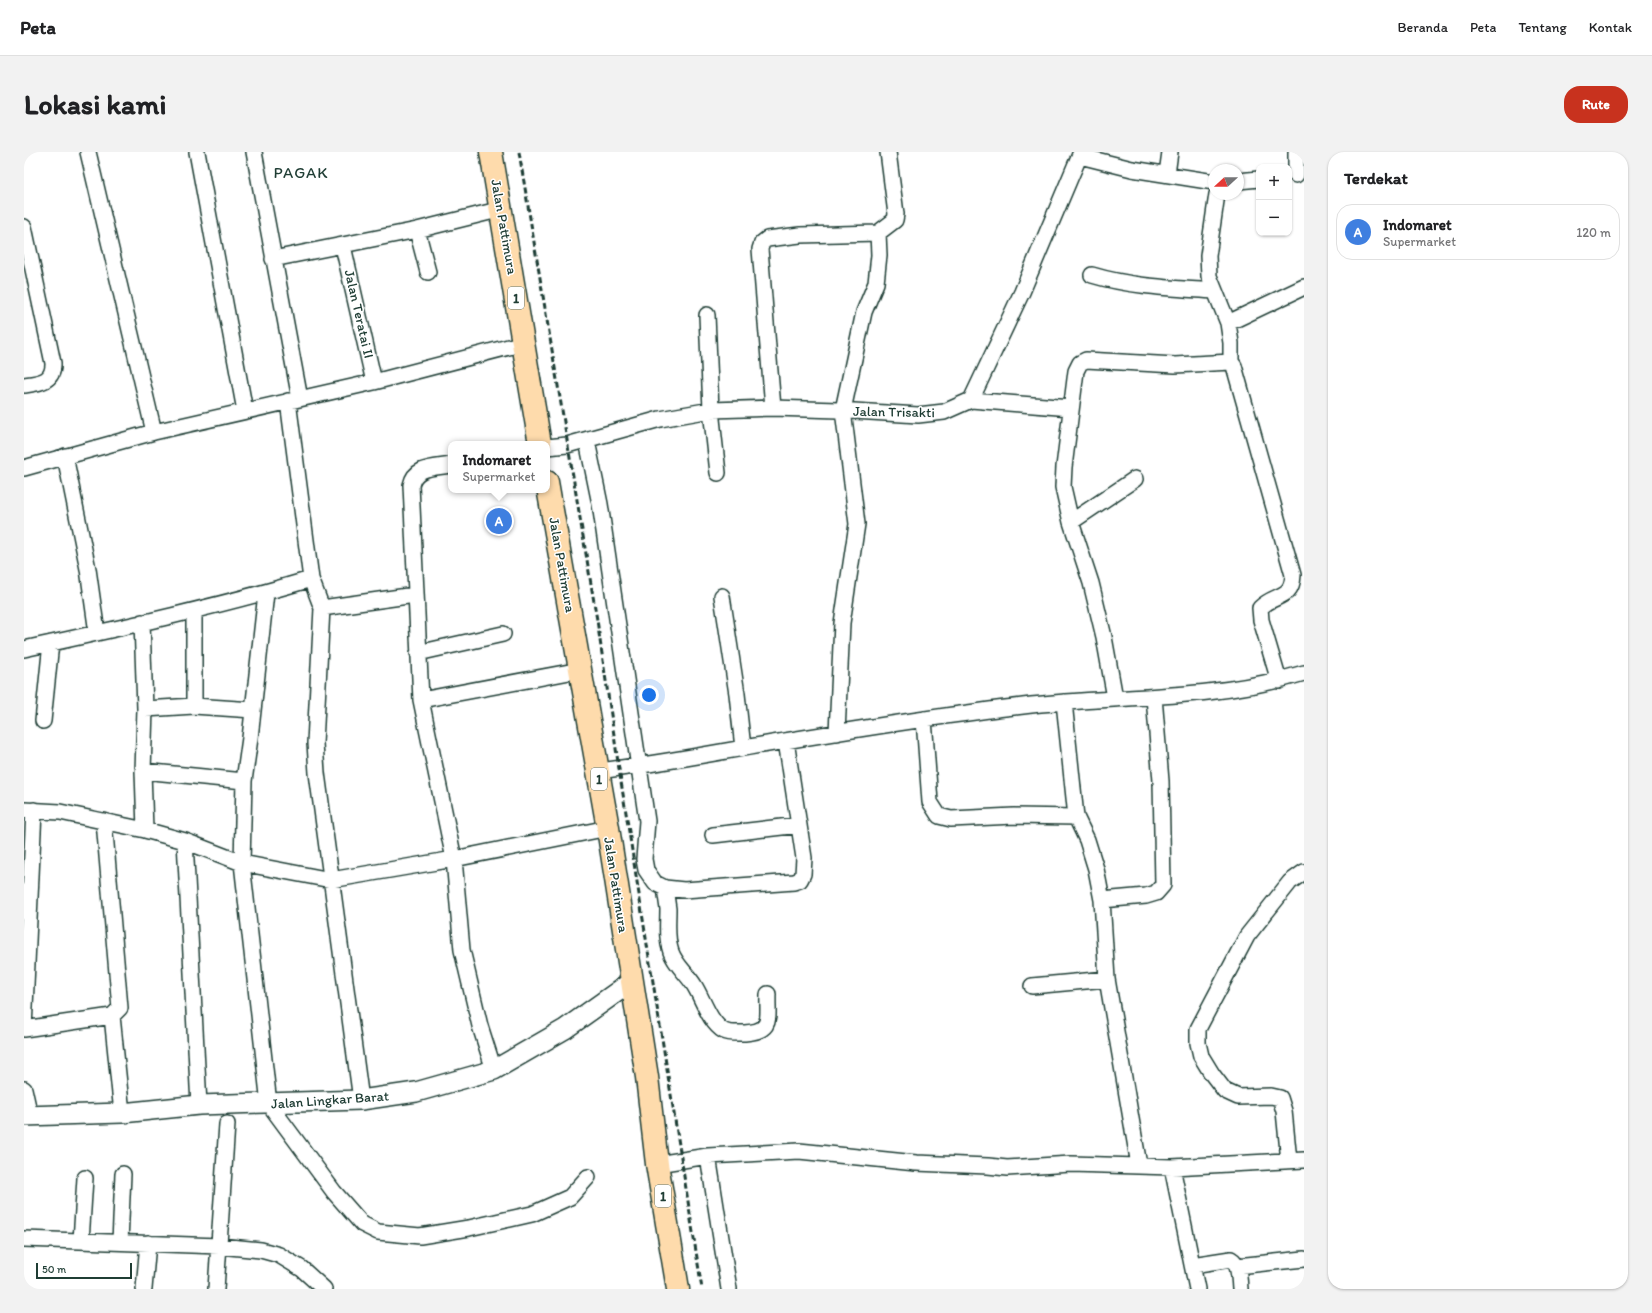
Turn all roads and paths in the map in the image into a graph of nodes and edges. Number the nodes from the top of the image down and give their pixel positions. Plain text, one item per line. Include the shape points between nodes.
1 (88, 152) edge
2 (197, 152) edge
3 (254, 152) edge
4 (491, 152) edge
5 (888, 152) edge
6 (1170, 152) edge
7 (1296, 152) edge
8 (1080, 154) edge
9 (1167, 174) junction
10 (1296, 176) edge
11 (1256, 179) edge
12 (1244, 180) edge
13 (1208, 181) edge
14 (1216, 200) edge
15 (502, 209) junction
16 (24, 227) edge
17 (418, 230) junction
18 (878, 233) junction
19 (343, 246) junction
20 (273, 259) junction
21 (428, 272) dead end
22 (1092, 275) dead end
23 (1304, 287) edge
24 (1214, 291) junction
25 (707, 315) dead end
26 (1228, 323) junction
27 (524, 343) junction
28 (1234, 367) junction
29 (374, 382) junction
30 (24, 385) edge
31 (294, 400) junction
32 (979, 401) junction
33 (774, 408) junction
34 (1071, 408) junction
35 (710, 410) junction
36 (843, 410) junction
37 (245, 411) junction
38 (154, 432) junction
39 (540, 441) edge
40 (587, 441) junction
41 (550, 447) edge
42 (65, 456) junction
43 (448, 466) edge
44 (24, 468) edge
45 (718, 474) dead end
46 (1135, 480) dead end
47 (549, 493) edge
48 (1069, 514) junction
49 (311, 579) junction
50 (266, 593) junction
51 (415, 595) junction
52 (722, 596) dead end
53 (322, 608) junction
54 (194, 611) junction
55 (142, 622) junction
56 (97, 633) junction
57 (503, 634) dead end
58 (50, 643) junction
59 (24, 649) edge
60 (418, 653) junction
61 (580, 670) junction
62 (1304, 673) edge
63 (1279, 681) junction
64 (1154, 697) junction
65 (1115, 698) junction
66 (421, 700) junction
67 (1064, 702) junction
68 (194, 706) junction
69 (145, 709) junction
70 (253, 710) junction
71 (924, 719) junction
72 (43, 721) dead end
73 (837, 733) junction
74 (786, 740) junction
75 (743, 748) junction
76 (639, 765) junction
77 (143, 771) junction
78 (598, 771) junction
79 (244, 781) junction
80 (29, 810) edge
81 (1076, 817) junction
82 (104, 821) junction
83 (799, 825) junction
84 (608, 828) junction
85 (146, 830) junction
86 (713, 835) dead end
87 (184, 842) junction
88 (454, 859) junction
89 (242, 863) junction
90 (1304, 872) edge
91 (331, 880) junction
92 (665, 888) junction
93 (1102, 900) junction
94 (1107, 978) junction
95 (631, 982) junction
96 (1032, 986) dead end
97 (768, 994) dead end
98 (112, 1016) junction
99 (24, 1029) edge
100 (494, 1070) junction
101 (24, 1089) edge
102 (361, 1100) junction
103 (269, 1104) junction
104 (199, 1105) junction
105 (122, 1113) junction
106 (27, 1116) edge
107 (227, 1124) dead end
108 (708, 1156) junction
109 (1304, 1160) edge
110 (1289, 1161) junction
111 (657, 1164) junction
112 (1139, 1165) junction
113 (1172, 1166) junction
114 (123, 1174) dead end
115 (588, 1177) dead end
116 (85, 1178) dead end
117 (24, 1239) edge
118 (81, 1241) junction
119 (120, 1242) junction
120 (148, 1243) junction
121 (219, 1246) junction
122 (1304, 1259) edge
123 (1192, 1265) junction
124 (1237, 1266) junction
125 (144, 1289) edge
126 (216, 1289) edge
127 (324, 1289) edge
128 (678, 1289) edge
129 (729, 1289) edge
130 (1197, 1289) edge
131 (1240, 1289) edge

1 - 38 street
2 - 37 street
3 - 20 street
4 - 15 highway, Jalan Pattimura / 1
5 - 18 street via 896,214 895,220
6 - 9 street
7 - 10 street
8 - 9 street via 1132,169
8 - 32 street
9 - 13 street
11 - 12 street
14 - 24 street via 1208,256 1209,276
15 - 17 street
15 - 27 highway, Jalan Pattimura / 1
16 - 30 street via 54,371 41,382
17 - 19 street
17 - 21 street
18 - 33 street via 800,235 767,239 762,243 760,249
18 - 36 street via 876,283 864,312
19 - 20 street
19 - 29 street, Jalan Teratai II
20 - 31 street
22 - 24 street via 1144,286
23 - 26 street
24 - 26 street
25 - 35 street
26 - 28 street
27 - 29 street
27 - 39 highway, Jalan Pattimura / 1
28 - 34 street via 1086,360 1080,363 1076,371
28 - 63 street via 1293,575 1289,592 1272,599 1260,608 1261,620
29 - 31 street
31 - 37 street
31 - 49 street
32 - 34 street
32 - 36 street, Jalan Trisakti via 944,412 918,415
33 - 35 street, Jalan Trisakti
33 - 36 street, Jalan Trisakti
34 - 48 street via 1063,487
35 - 40 street, Jalan Trisakti via 660,419
35 - 45 street
36 - 73 street via 857,524 842,623
37 - 38 street
38 - 42 street
40 - 41 street, Jalan Trisakti
40 - 76 street via 600,504
42 - 44 street
42 - 56 street via 88,569
43 - 51 street via 419,471 413,476 411,485
46 - 48 street
47 - 61 highway, Jalan Pattimura / 1
48 - 65 street via 1091,583
49 - 50 street
49 - 53 street
50 - 54 street
50 - 70 street
51 - 53 street
51 - 60 street
52 - 75 street
53 - 91 street via 315,743
54 - 55 street
54 - 68 street
55 - 56 street
55 - 69 street
56 - 58 street
57 - 60 street
58 - 59 street
58 - 72 street
60 - 66 street
61 - 66 street
61 - 78 highway, Jalan Pattimura / 1
62 - 63 street
63 - 64 street via 1219,691
64 - 65 street
64 - 93 street via 1161,781 1163,885 1156,892 1146,896
65 - 67 street
66 - 88 street
67 - 71 street
67 - 81 street
68 - 69 street
68 - 70 street
69 - 77 street
70 - 79 street
71 - 73 street
71 - 81 street via 930,802 939,816 951,819
73 - 74 street
74 - 75 street
74 - 83 street
75 - 76 street
76 - 78 street
76 - 92 street via 647,821 644,860 646,870 655,883
77 - 79 street
77 - 85 street
78 - 84 highway, Jalan Pattimura / 1
79 - 89 street
80 - 82 street via 60,812
80 - 99 street
81 - 93 street via 1087,840
82 - 85 street
82 - 98 street via 120,1008
83 - 86 street
83 - 92 street via 804,858 800,880 684,890
84 - 88 street
84 - 95 highway, Jalan Pattimura / 1
85 - 87 street
87 - 89 street
87 - 104 street
88 - 91 street
88 - 100 street via 462,950 480,1026
89 - 91 street
89 - 103 street
90 - 110 street via 1290,882 1247,936 1198,1029 1201,1056 1226,1091 1238,1097 1280,1098 1284,1111
91 - 102 street
92 - 97 street via 668,943 672,954 694,985 712,1019 724,1031 735,1034 762,1030 767,1018
93 - 94 street
94 - 96 street
94 - 112 street
95 - 100 street, Jalan Lingkar Barat via 565,1029
95 - 111 highway, Jalan Pattimura / 1 via 647,1076
98 - 99 street
98 - 105 street
100 - 102 street, Jalan Lingkar Barat via 416,1092
101 - 106 street
102 - 103 street, Jalan Lingkar Barat
103 - 104 street, Jalan Lingkar Barat
103 - 115 street via 334,1192 362,1224 378,1232 420,1236 532,1214 570,1197
104 - 105 street, Jalan Lingkar Barat
105 - 106 street, Jalan Lingkar Barat
107 - 121 street
108 - 111 street
108 - 112 street via 799,1151 916,1163 1007,1168 1071,1164
108 - 129 street
109 - 110 street
110 - 113 street
111 - 128 highway, Jalan Pattimura / 1
112 - 113 street
113 - 123 street
114 - 119 street
116 - 118 street
117 - 118 street
118 - 119 street
119 - 120 street
120 - 121 street
120 - 125 street
121 - 126 street
121 - 127 street via 260,1250 280,1255 302,1268
122 - 124 street
123 - 124 street via 1231,1259
123 - 130 street
124 - 131 street

